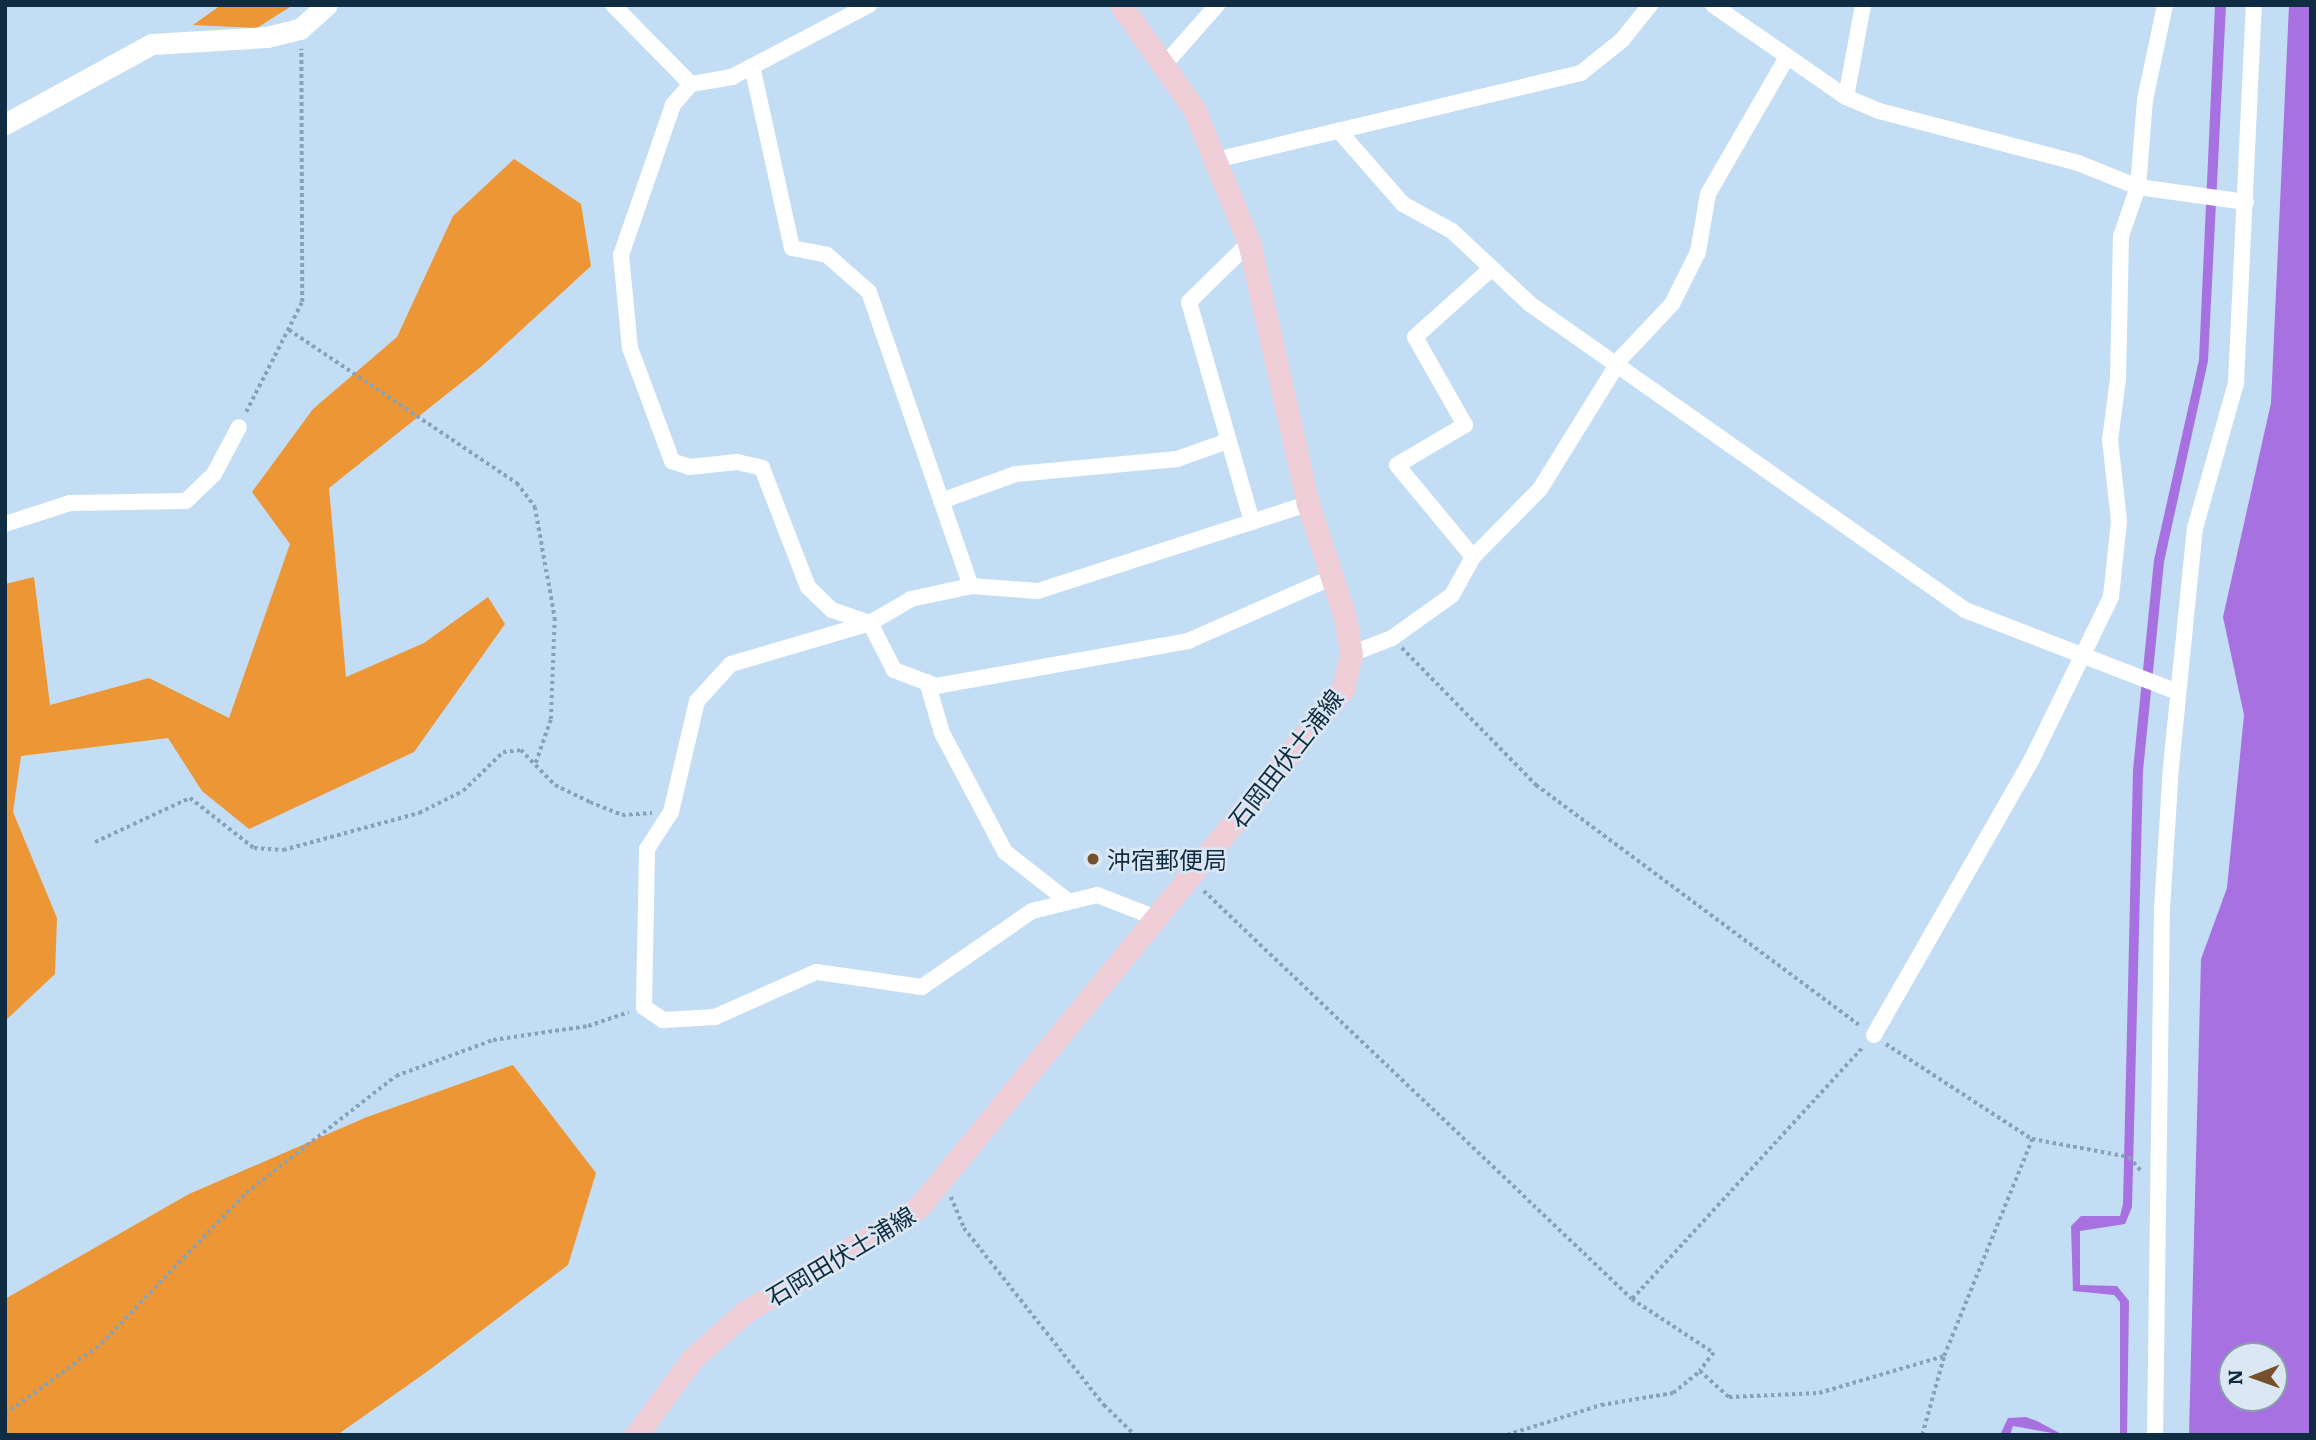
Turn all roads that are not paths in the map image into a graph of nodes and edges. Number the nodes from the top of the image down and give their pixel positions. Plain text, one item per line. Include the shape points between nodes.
1 (327, 5) edge
2 (613, 5) edge
3 (869, 5) edge
4 (1121, 5) edge
5 (1217, 5) edge
6 (1650, 5) edge
7 (1713, 5) edge
8 (1863, 5) edge
9 (2165, 5) edge
10 (2254, 5) edge
11 (1787, 57) junction
12 (1166, 64) junction
13 (752, 66) junction
14 (691, 84) junction
15 (1846, 97) junction
16 (5, 124) edge
17 (1339, 131) junction
18 (1220, 159) junction
19 (2138, 187) junction
20 (2246, 202) junction
21 (1250, 243) junction
22 (1492, 268) junction
23 (1616, 369) junction
24 (239, 427) road end
25 (1228, 441) junction
26 (941, 501) junction
27 (1308, 504) junction
28 (1252, 522) junction
29 (5, 524) edge
30 (1473, 557) junction
31 (1331, 578) junction
32 (971, 586) junction
33 (870, 623) junction
34 (1351, 654) junction
35 (2078, 657) junction
36 (927, 682) junction
37 (2178, 692) junction
38 (1069, 902) junction
39 (1159, 919) junction
40 (1874, 1035) road end
41 (636, 1435) edge
42 (2155, 1435) edge

1 - 16 street via 300,29 152,44
2 - 14 street
3 - 13 street
4 - 12 main road, 石岡田伏土浦線
5 - 12 street
6 - 17 street via 1581,73
7 - 11 street
8 - 15 street
9 - 19 street via 2145,100
10 - 20 street
11 - 15 street
11 - 23 street via 1708,194 1698,252 1672,304
12 - 18 main road, 石岡田伏土浦線
13 - 14 street via 732,77
13 - 26 street via 792,248 827,255 869,292
14 - 33 street via 673,105 653,153 621,255 630,348 645,398 672,461 689,467 737,462 762,468 808,587 832,610
15 - 19 street via 1978,141 2078,163
17 - 18 street
17 - 22 street via 1403,204 1452,231
18 - 21 main road, 石岡田伏土浦線
19 - 20 street
19 - 35 street via 2121,236 2118,379 2110,440 2119,521 2111,597
20 - 37 street via 2236,383 2195,528
21 - 25 street via 1189,302
21 - 27 main road, 石岡田伏土浦線
22 - 23 street
22 - 30 street via 1415,337 1465,425 1397,465
23 - 30 street via 1540,489
23 - 35 street via 1965,610
24 - 29 street via 214,474 186,501 70,503
25 - 26 street via 1177,459 1016,474
25 - 28 street
26 - 32 street
27 - 28 street
27 - 31 main road, 石岡田伏土浦線
28 - 32 street via 1038,591
30 - 34 street via 1452,595 1392,638
31 - 34 main road, 石岡田伏土浦線
31 - 36 street via 1188,641 1026,666 1007,677
32 - 33 street via 911,599
33 - 36 street via 894,670
33 - 38 street via 731,664 704,690 671,812 647,849 644,1007 663,1020 715,1017 816,972 922,987 1032,911
34 - 39 main road, 石岡田伏土浦線 via 1342,688
35 - 37 street
35 - 40 street via 2032,760
36 - 38 street via 942,733 1005,852
37 - 42 street via 2162,909
38 - 39 street via 1097,895
39 - 41 main road, 石岡田伏土浦線 via 919,1207 745,1312 692,1359

